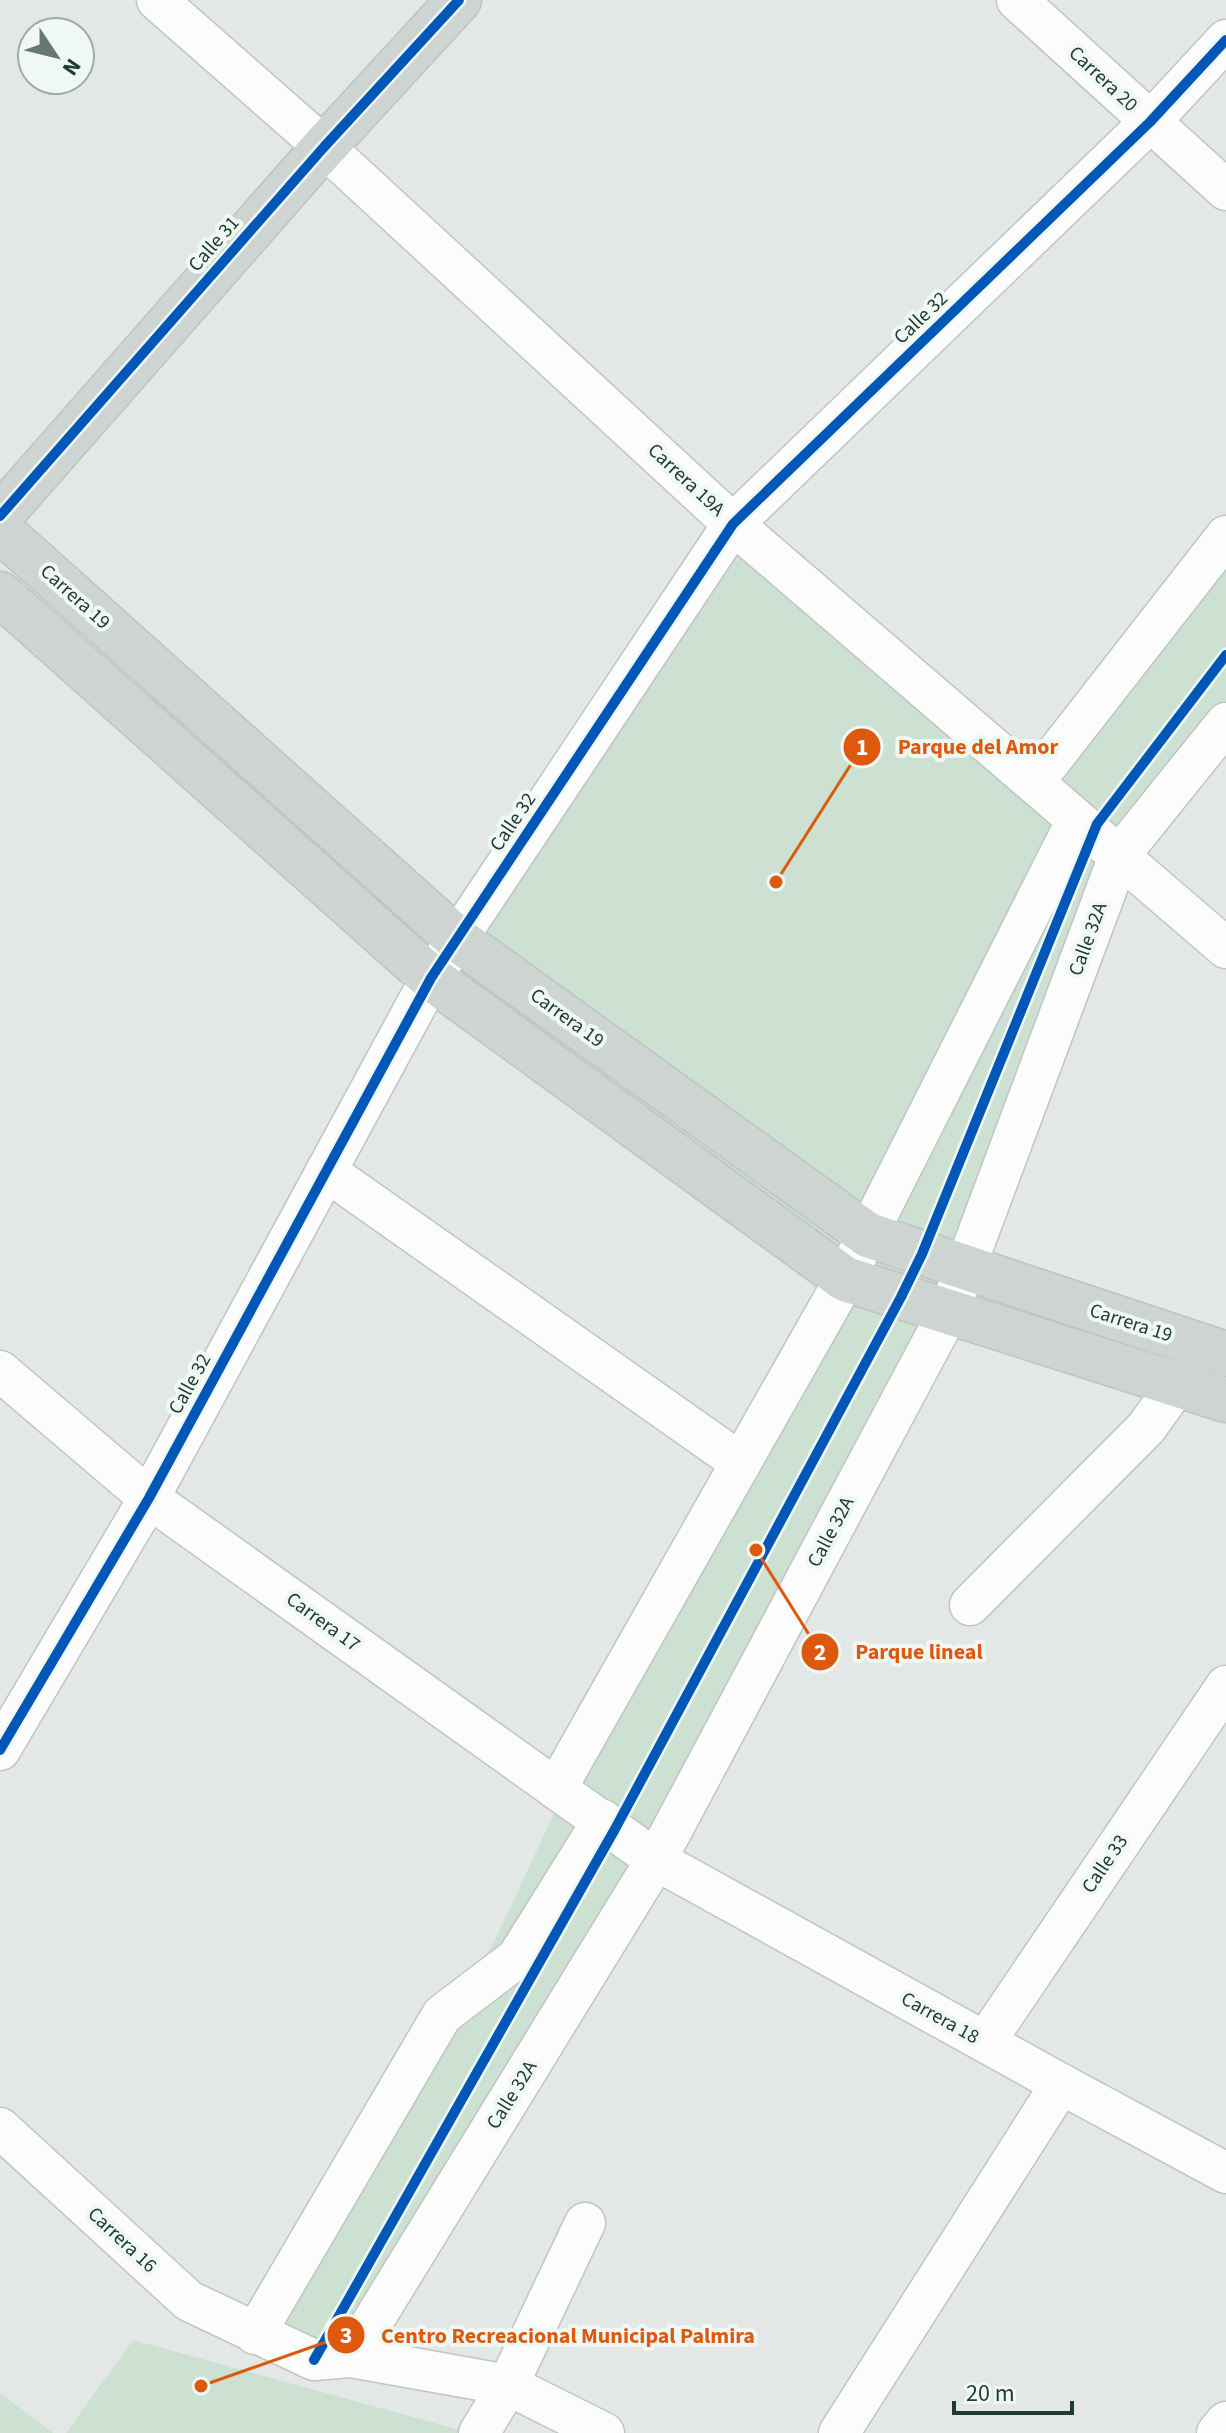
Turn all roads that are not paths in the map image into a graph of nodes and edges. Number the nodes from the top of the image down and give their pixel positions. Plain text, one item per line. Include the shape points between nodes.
1 (157, 0) edge
2 (459, 0) edge
3 (1017, 0) edge
4 (1226, 40) edge
5 (1150, 122) junction
6 (324, 147) junction
7 (1226, 190) edge
8 (0, 516) edge
9 (733, 524) junction
10 (0, 530) edge
11 (1226, 536) edge
12 (0, 594) edge
13 (1226, 723) edge
14 (1034, 782) junction
15 (1077, 820) junction
16 (1119, 856) junction
17 (457, 939) junction
18 (1226, 948) edge
19 (431, 978) junction
20 (326, 1171) junction
21 (868, 1235) junction
22 (967, 1269) junction
23 (845, 1279) junction
24 (949, 1311) junction
25 (1226, 1354) edge
26 (0, 1371) edge
27 (1177, 1385) junction
28 (1226, 1400) edge
29 (741, 1463) junction
30 (149, 1498) junction
31 (970, 1605) dead end
32 (1226, 1686) edge
33 (0, 1750) edge
34 (556, 1789) junction
35 (603, 1820) junction
36 (656, 1860) junction
37 (985, 2042) junction
38 (1061, 2084) junction
39 (0, 2128) edge
40 (1226, 2173) edge
41 (585, 2223) dead end
42 (255, 2334) junction
43 (351, 2357) junction
44 (508, 2385) junction
45 (1226, 2422) edge
46 (479, 2433) edge
47 (604, 2433) edge
48 (839, 2433) edge
49 (1217, 2433) edge

1 - 6 street, Carrera 19A
2 - 6 main road, Calle 31
3 - 5 street, Carrera 20
4 - 5 street, Calle 32
5 - 7 street, Carrera 20
5 - 9 street, Calle 32
6 - 8 main road, Calle 31
6 - 9 street, Carrera 19A
9 - 14 street, Carrera 19A
9 - 17 street, Calle 32
10 - 17 main road, Carrera 19
11 - 14 street
12 - 19 main road
13 - 16 street, Calle 32A
14 - 15 street, Carrera 19A
15 - 16 street, Carrera 19A
15 - 21 street
16 - 18 street, Carrera 19A
16 - 22 street, Calle 32A
17 - 19 street, Calle 32
17 - 21 main road, Carrera 19
19 - 20 street, Calle 32
19 - 23 main road
20 - 29 street
20 - 30 street, Calle 32
21 - 22 main road, Carrera 19
21 - 23 street
22 - 24 street, Calle 32A
22 - 25 main road, Carrera 19
23 - 24 main road
23 - 29 street
24 - 27 main road
24 - 36 street, Calle 32A
26 - 30 street, Carrera 17
27 - 28 main road
27 - 31 street via 1146,1428
29 - 34 street
30 - 33 street, Calle 32
30 - 34 street, Carrera 17
32 - 37 street, Calle 33
34 - 35 street, Carrera 17
35 - 36 street, Carrera 17
35 - 42 street via 517,1958 442,2015
36 - 37 street, Carrera 18
36 - 43 street, Calle 32A
37 - 38 street, Carrera 18
38 - 40 street, Carrera 18
38 - 48 street
39 - 42 street, Carrera 16 via 189,2301
41 - 44 street
42 - 43 street via 314,2360
43 - 44 street
44 - 46 street
44 - 47 street
45 - 49 street

